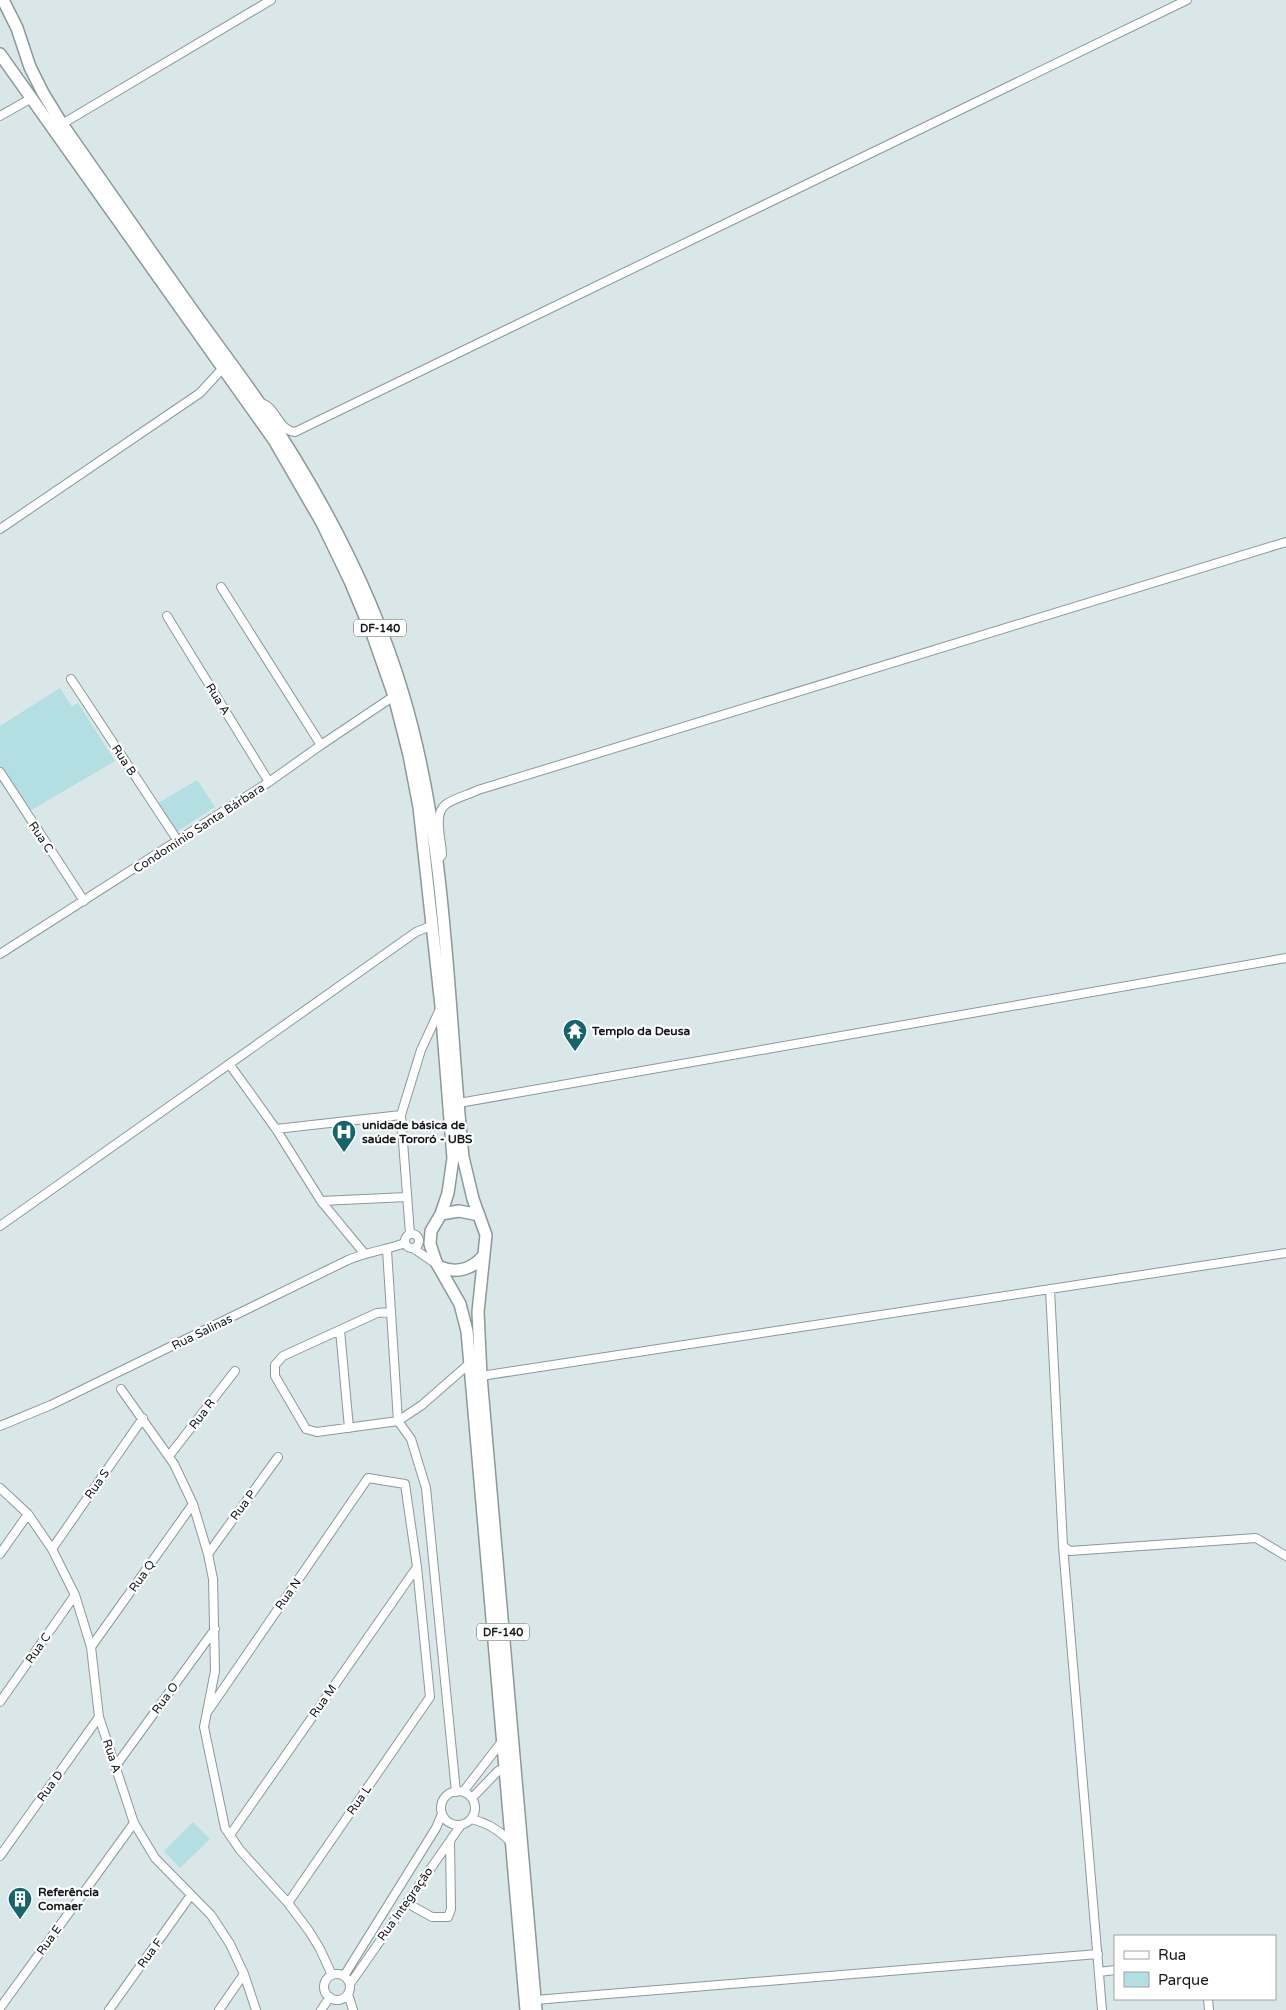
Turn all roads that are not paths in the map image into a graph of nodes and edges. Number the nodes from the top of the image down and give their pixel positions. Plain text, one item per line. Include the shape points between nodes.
1 (3, 0) edge
2 (271, 0) edge
3 (1187, 0) edge
4 (0, 54) edge
5 (30, 99) junction
6 (0, 116) edge
7 (62, 124) junction
8 (224, 368) junction
9 (259, 402) junction
10 (0, 529) edge
11 (1286, 542) edge
12 (221, 587) dead end
13 (167, 616) dead end
14 (71, 678) dead end
15 (394, 696) junction
16 (321, 744) junction
17 (0, 772) edge
18 (269, 782) junction
19 (178, 841) junction
20 (438, 860) junction
21 (84, 901) junction
22 (433, 925) junction
23 (0, 954) edge
24 (1286, 958) edge
25 (441, 1006) junction
26 (230, 1065) junction
27 (458, 1103) junction
28 (401, 1114) junction
29 (276, 1129) junction
30 (407, 1196) junction
31 (321, 1201) junction
32 (441, 1214) junction
33 (479, 1215) junction
34 (434, 1225) junction
35 (0, 1226) edge
36 (413, 1235) junction
37 (405, 1242) junction
38 (413, 1248) junction
39 (387, 1250) junction
40 (364, 1253) junction
41 (1286, 1253) edge
42 (485, 1254) junction
43 (440, 1268) junction
44 (1050, 1289) junction
45 (391, 1312) junction
46 (340, 1330) junction
47 (470, 1363) junction
48 (234, 1371) dead end
49 (481, 1376) junction
50 (121, 1389) dead end
51 (143, 1418) junction
52 (398, 1421) junction
53 (0, 1426) edge
54 (349, 1428) junction
55 (169, 1456) junction
56 (278, 1457) dead end
57 (0, 1488) edge
58 (193, 1504) junction
59 (28, 1514) junction
60 (1063, 1546) junction
61 (52, 1550) junction
62 (0, 1554) edge
63 (208, 1554) junction
64 (1286, 1556) edge
65 (417, 1567) junction
66 (75, 1595) junction
67 (216, 1629) junction
68 (91, 1647) junction
69 (0, 1702) edge
70 (208, 1711) junction
71 (99, 1717) junction
72 (503, 1740) junction
73 (115, 1767) junction
74 (506, 1767) junction
75 (460, 1792) junction
76 (472, 1798) junction
77 (442, 1814) junction
78 (471, 1819) junction
79 (134, 1823) junction
80 (461, 1825) junction
81 (230, 1835) junction
82 (450, 1841) junction
83 (512, 1843) junction
84 (0, 1856) edge
85 (416, 1860) junction
86 (429, 1870) junction
87 (192, 1895) junction
88 (288, 1903) junction
89 (407, 1903) junction
90 (1098, 1954) junction
91 (1114, 1970) edge
92 (1099, 1972) junction
93 (244, 1974) junction
94 (332, 1975) junction
95 (344, 1976) junction
96 (350, 1984) junction
97 (348, 1994) junction
98 (330, 1997) junction
99 (535, 2005) edge
100 (0, 2008) edge
101 (109, 2010) edge
102 (219, 2010) edge
103 (256, 2010) edge
104 (321, 2010) edge
105 (353, 2010) edge
106 (526, 2010) edge
107 (1102, 2010) edge

1 - 7 main road, DF-140 via 17,28 30,67
2 - 7 street
3 - 9 street via 294,432 283,428 270,408
4 - 5 main road, DF-140
5 - 6 street
5 - 8 main road, DF-140
7 - 9 main road, DF-140
8 - 10 street via 200,393
8 - 15 main road, DF-140 via 274,440 322,523 350,580
9 - 20 main road, DF-140 via 330,518 358,573 382,634 418,751
11 - 20 street via 478,790 451,802 441,811 442,855
12 - 16 street
13 - 18 street, Rua A
14 - 19 street, Rua B
15 - 16 street, Condomínio Santa Bárbara
15 - 22 main road, DF-140 via 420,807
16 - 18 street, Condomínio Santa Bárbara
17 - 21 street, Rua C
18 - 19 street, Condomínio Santa Bárbara
19 - 21 street, Condomínio Santa Bárbara
20 - 27 main road, DF-140
21 - 23 street, Condomínio Santa Bárbara
22 - 25 main road, DF-140
22 - 26 street via 416,932
24 - 27 street
25 - 28 street via 421,1050
25 - 32 main road, DF-140 via 453,1158 450,1188
26 - 29 street
26 - 35 street
27 - 33 main road, DF-140 via 465,1167
28 - 29 street
28 - 30 street
29 - 31 street
30 - 31 street
30 - 36 street
31 - 40 street
32 - 33 main road via 458,1211
32 - 34 main road, DF-140
33 - 42 main road, DF-140 via 486,1235
34 - 36 street
34 - 43 main road, DF-140 via 430,1244
36 - 37 street via 406,1237
36 - 38 street via 419,1242
37 - 38 street
37 - 39 street, Rua Salinas
38 - 43 street
39 - 40 street, Rua Salinas
39 - 45 street
40 - 53 street, Rua Salinas via 51,1406
41 - 44 street
42 - 43 main road via 476,1264 465,1269 452,1271
42 - 49 main road, DF-140 via 478,1312
43 - 47 main road, DF-140 via 462,1310
44 - 49 street
44 - 60 street
45 - 46 street via 377,1313
45 - 52 street
46 - 54 street
46 - 54 street via 283,1356 275,1365 275,1376 306,1429 317,1432
47 - 52 street via 422,1406
47 - 72 main road, DF-140
48 - 55 street, Rua R
49 - 99 main road, DF-140
50 - 51 street
51 - 55 street
51 - 61 street, Rua S
52 - 54 street
52 - 75 street via 411,1439 426,1488
55 - 58 street
56 - 63 street, Rua P
57 - 59 street, Rua A
58 - 63 street
58 - 68 street, Rua Q
59 - 61 street, Rua A
59 - 62 street
60 - 64 street via 1070,1551 1256,1538
60 - 90 street
61 - 66 street, Rua A
63 - 67 street
65 - 70 street, Rua N via 405,1484 368,1478
65 - 81 street, Rua M
65 - 88 street, Rua L via 430,1697
66 - 68 street, Rua A
66 - 69 street, Rua C
67 - 70 street via 215,1671
67 - 73 street, Rua O
68 - 71 street, Rua A
70 - 81 street via 204,1728 206,1742 225,1828
71 - 73 street, Rua A
71 - 84 street, Rua D
72 - 74 main road, DF-140
72 - 75 street
73 - 79 street, Rua A
74 - 76 street
74 - 83 main road, DF-140
75 - 76 street
75 - 77 street via 446,1797
76 - 78 street via 475,1808
77 - 80 street via 450,1822
77 - 85 street, Rua Integração
78 - 80 street
78 - 83 street via 496,1829
79 - 87 street, Rua A via 155,1858
79 - 100 street, Rua E
80 - 82 street, Rua Integração
81 - 88 street
82 - 86 street, Rua Integração
82 - 89 street via 451,1909 448,1917 432,1918
83 - 106 main road, DF-140
85 - 86 street
85 - 95 street, Rua Integração
86 - 89 street, Rua Integração
87 - 93 street, Rua A via 211,1915
87 - 101 street, Rua F
88 - 94 street via 320,1949
89 - 96 street, Rua Integração
90 - 92 street
90 - 99 street
91 - 92 street
92 - 107 street
93 - 102 street
93 - 103 street, Rua A
94 - 95 street
94 - 98 street via 325,1983
95 - 96 street
96 - 97 street
97 - 98 street via 340,1999
97 - 105 street
98 - 104 street

